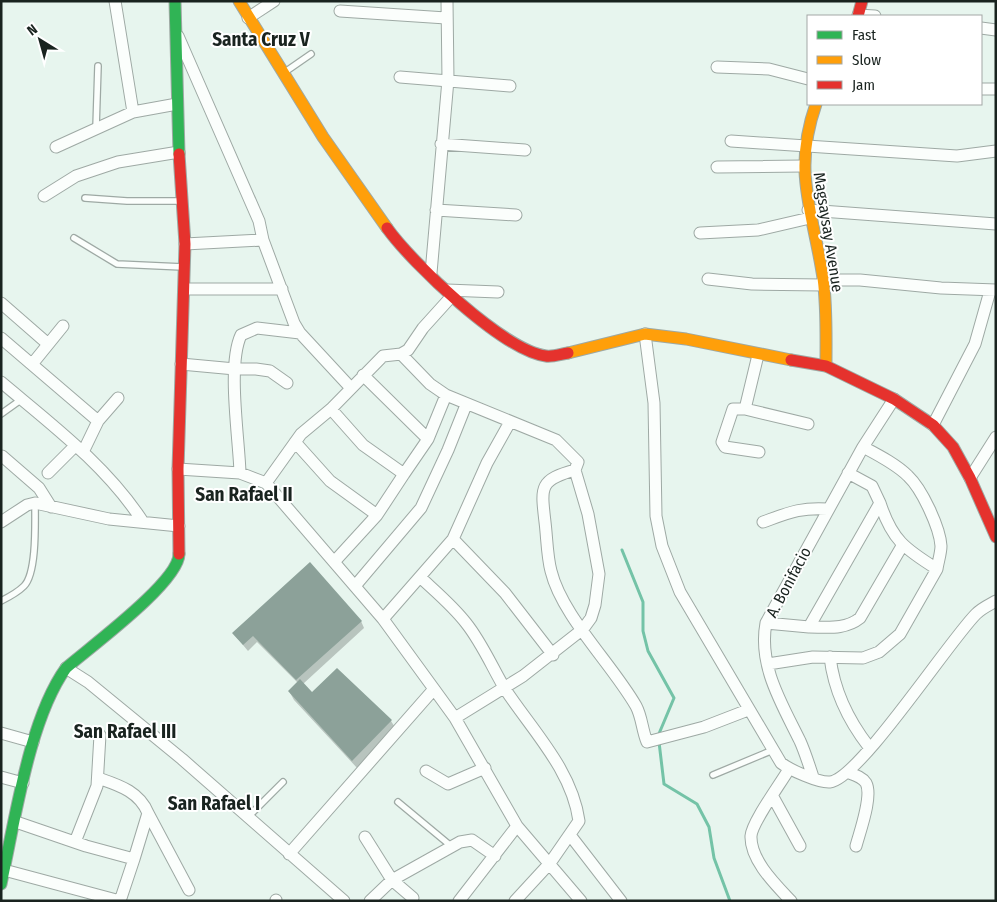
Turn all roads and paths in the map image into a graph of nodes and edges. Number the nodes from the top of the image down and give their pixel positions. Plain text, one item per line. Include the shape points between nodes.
1 (115, 1) edge
2 (175, 1) edge
3 (238, 1) edge
4 (274, 1) edge
5 (447, 1) edge
6 (862, 1) edge
7 (340, 11) dead end
8 (858, 15) edge
9 (248, 18) junction
10 (446, 18) junction
11 (982, 28) edge
12 (996, 30) edge
13 (176, 33) junction
14 (311, 54) dead end
15 (98, 66) dead end
16 (717, 67) dead end
17 (283, 73) junction
18 (400, 77) dead end
19 (807, 79) edge
20 (448, 80) junction
21 (510, 86) dead end
22 (982, 89) edge
23 (996, 89) edge
24 (178, 104) junction
25 (816, 105) edge
26 (133, 112) junction
27 (96, 128) junction
28 (731, 141) dead end
29 (441, 144) junction
30 (56, 147) dead end
31 (804, 147) junction
32 (525, 150) dead end
33 (996, 151) edge
34 (179, 152) junction
35 (803, 166) junction
36 (717, 167) dead end
37 (44, 196) dead end
38 (85, 198) dead end
39 (182, 201) junction
40 (436, 210) junction
41 (809, 214) junction
42 (516, 215) dead end
43 (996, 224) edge
44 (700, 233) dead end
45 (74, 238) dead end
46 (263, 240) junction
47 (185, 244) junction
48 (185, 267) junction
49 (431, 273) junction
50 (708, 279) dead end
51 (823, 283) junction
52 (185, 288) junction
53 (282, 290) junction
54 (993, 290) edge
55 (498, 292) dead end
56 (449, 293) junction
57 (1, 303) edge
58 (63, 326) dead end
59 (300, 332) junction
60 (644, 334) junction
61 (1, 338) edge
62 (48, 344) junction
63 (401, 354) junction
64 (758, 355) junction
65 (33, 363) junction
66 (181, 364) junction
67 (826, 366) junction
68 (235, 369) junction
69 (363, 374) junction
70 (1, 382) edge
71 (287, 383) dead end
72 (350, 387) junction
73 (446, 395) junction
74 (118, 398) dead end
75 (22, 399) junction
76 (894, 399) junction
77 (466, 405) junction
78 (331, 409) junction
79 (745, 409) junction
80 (1, 414) edge
81 (98, 421) junction
82 (510, 422) junction
83 (808, 424) dead end
84 (934, 425) junction
85 (996, 438) edge
86 (428, 439) junction
87 (294, 442) junction
88 (863, 446) junction
89 (79, 449) junction
90 (759, 452) dead end
91 (2, 456) dead end
92 (178, 469) junction
93 (575, 470) junction
94 (48, 473) dead end
95 (240, 473) junction
96 (848, 473) junction
97 (404, 474) junction
98 (970, 478) junction
99 (266, 483) junction
100 (35, 503) junction
101 (880, 503) junction
102 (51, 507) junction
103 (828, 509) junction
104 (377, 515) junction
105 (1, 522) edge
106 (143, 522) junction
107 (763, 522) dead end
108 (179, 526) junction
109 (996, 537) edge
110 (453, 539) junction
111 (902, 546) junction
112 (334, 562) junction
113 (936, 569) junction
114 (420, 577) junction
115 (355, 586) junction
116 (1, 601) edge
117 (996, 602) edge
118 (382, 619) junction
119 (766, 623) junction
120 (809, 627) junction
121 (582, 629) junction
122 (553, 654) junction
123 (830, 657) junction
124 (768, 664) junction
125 (66, 668) junction
126 (505, 688) junction
127 (434, 689) junction
128 (748, 710) junction
129 (455, 718) junction
130 (1, 733) edge
131 (100, 735) dead end
132 (33, 742) junction
133 (869, 747) junction
134 (772, 750) junction
135 (485, 768) junction
136 (789, 769) junction
137 (426, 771) dead end
138 (849, 773) junction
139 (713, 775) dead end
140 (1, 777) edge
141 (813, 777) junction
142 (98, 778) junction
143 (283, 782) dead end
144 (23, 784) junction
145 (773, 797) junction
146 (398, 802) dead end
147 (148, 813) junction
148 (248, 818) junction
149 (16, 822) junction
150 (517, 826) junction
151 (570, 835) junction
152 (365, 837) dead end
153 (75, 842) junction
154 (451, 846) junction
155 (800, 846) dead end
156 (856, 846) dead end
157 (289, 854) junction
158 (495, 856) junction
159 (134, 859) junction
160 (550, 863) junction
161 (4, 870) junction
162 (392, 880) junction
163 (1, 884) edge
164 (190, 890) dead end
165 (79, 895) edge
166 (413, 898) dead end
167 (580, 900) edge
168 (120, 901) edge
169 (344, 901) edge
170 (370, 901) edge
171 (459, 901) edge
172 (515, 901) edge
173 (621, 901) edge
174 (791, 901) edge

1 - 26 street
2 - 13 street
3 - 9 street
4 - 9 street
5 - 10 street
6 - 8 street
7 - 10 street
9 - 17 street
10 - 20 street
11 - 12 street
13 - 24 street
13 - 46 street via 259,221
14 - 17 lane
15 - 27 lane
16 - 19 street via 769,69
17 - 49 street via 391,233
18 - 20 street
20 - 21 street
20 - 29 street
22 - 23 street
24 - 26 street
24 - 34 street
25 - 31 street, Magsaysay Avenue
26 - 27 street
27 - 30 street
28 - 31 street
29 - 32 street
29 - 40 street
31 - 33 street via 957,156
31 - 35 street, Magsaysay Avenue
34 - 37 street via 118,162 76,176
34 - 39 street
35 - 36 street
35 - 41 street, Magsaysay Avenue
38 - 39 lane
39 - 47 street
40 - 42 street
40 - 49 street
41 - 43 street
41 - 44 street via 758,230
41 - 51 street, Magsaysay Avenue
45 - 48 lane via 117,264
46 - 47 street
46 - 53 street
47 - 48 street
48 - 52 street
49 - 56 street
50 - 51 street via 752,284
51 - 54 street via 860,280
51 - 67 street, Magsaysay Avenue
52 - 53 street
52 - 66 street
53 - 59 street
54 - 84 street via 975,344
55 - 56 street
56 - 60 street via 524,349 546,356 580,352
56 - 63 street via 408,350
57 - 62 street
58 - 62 street
59 - 68 street via 247,330 237,344
59 - 72 street
60 - 64 street via 686,338
60 - 128 street via 654,403 656,516 662,546 680,592
61 - 65 street
62 - 65 street
63 - 69 street via 383,356
63 - 73 street via 430,384
64 - 67 street
64 - 79 street
65 - 81 street
66 - 68 street
66 - 92 street
67 - 76 street
68 - 71 street via 270,371
68 - 95 street
69 - 72 street
69 - 86 street
70 - 75 street
72 - 78 street
73 - 77 street
73 - 86 street
74 - 81 street
75 - 80 lane
75 - 89 street
76 - 84 street
76 - 88 street, A. Bonifacio
77 - 82 street
77 - 115 street via 421,508
78 - 87 street
78 - 97 street via 363,445
79 - 83 street
79 - 90 street via 733,409 722,442 726,447
81 - 89 street
82 - 93 street via 556,440 578,462
82 - 110 street via 487,463
84 - 98 street via 953,447
85 - 98 street
86 - 97 street
87 - 99 street
87 - 104 street via 330,481
88 - 96 street, A. Bonifacio
88 - 113 street via 912,480 938,533 941,548
89 - 94 street
89 - 106 street via 130,502
91 - 102 street via 39,488
92 - 95 street
92 - 108 street
93 - 121 street via 588,514 599,574 591,618
93 - 121 street via 554,476 544,490 543,503 551,572
95 - 99 street
96 - 101 street via 872,486
96 - 103 street, A. Bonifacio
97 - 104 street
98 - 109 street
99 - 112 street
100 - 102 street
100 - 105 street
100 - 116 lane via 30,578 24,586
101 - 111 street
101 - 120 street
102 - 106 street via 108,519
103 - 107 street via 807,507
103 - 119 street, A. Bonifacio
104 - 112 street
106 - 108 street
108 - 125 street via 178,558 169,576 138,609 84,650
110 - 114 street
110 - 122 street via 505,593
111 - 113 street
111 - 120 street via 860,618 843,626
112 - 115 street
113 - 123 street via 900,634 879,652 863,658
114 - 118 street
114 - 126 street via 467,624
115 - 118 street
117 - 133 street via 978,612 962,629 915,693
118 - 127 street
119 - 120 street
119 - 124 street, A. Bonifacio
121 - 122 street
121 - 128 street via 637,707 647,742
122 - 126 street
123 - 124 street
123 - 133 street via 833,679 842,702 853,726
124 - 141 street, A. Bonifacio via 774,689 801,743
125 - 132 street via 48,701
125 - 148 street via 88,682 182,759
126 - 129 street
126 - 151 street via 556,761 576,803 579,821
127 - 129 street
127 - 157 street
128 - 134 street
129 - 135 street
130 - 132 street
131 - 142 street
132 - 144 street
133 - 138 street
134 - 136 street
134 - 139 lane
135 - 137 street via 448,784
135 - 150 street
136 - 141 street
136 - 145 street
138 - 141 street via 830,782
138 - 156 street via 866,784 868,796
140 - 144 street
142 - 147 street via 132,793 144,803
142 - 153 street
143 - 148 lane
144 - 149 street
145 - 155 street
145 - 174 street via 751,835 755,855
146 - 154 lane
147 - 159 street
147 - 164 street
148 - 157 street
149 - 153 street
149 - 161 street
150 - 158 street
150 - 160 street
151 - 160 street
151 - 173 street
152 - 162 street
153 - 159 street
154 - 158 street via 472,840
154 - 162 street
157 - 169 street
158 - 171 street
159 - 168 street
160 - 167 street
160 - 172 street
161 - 163 street
161 - 165 street
162 - 166 street
162 - 170 street
165 - 168 street

